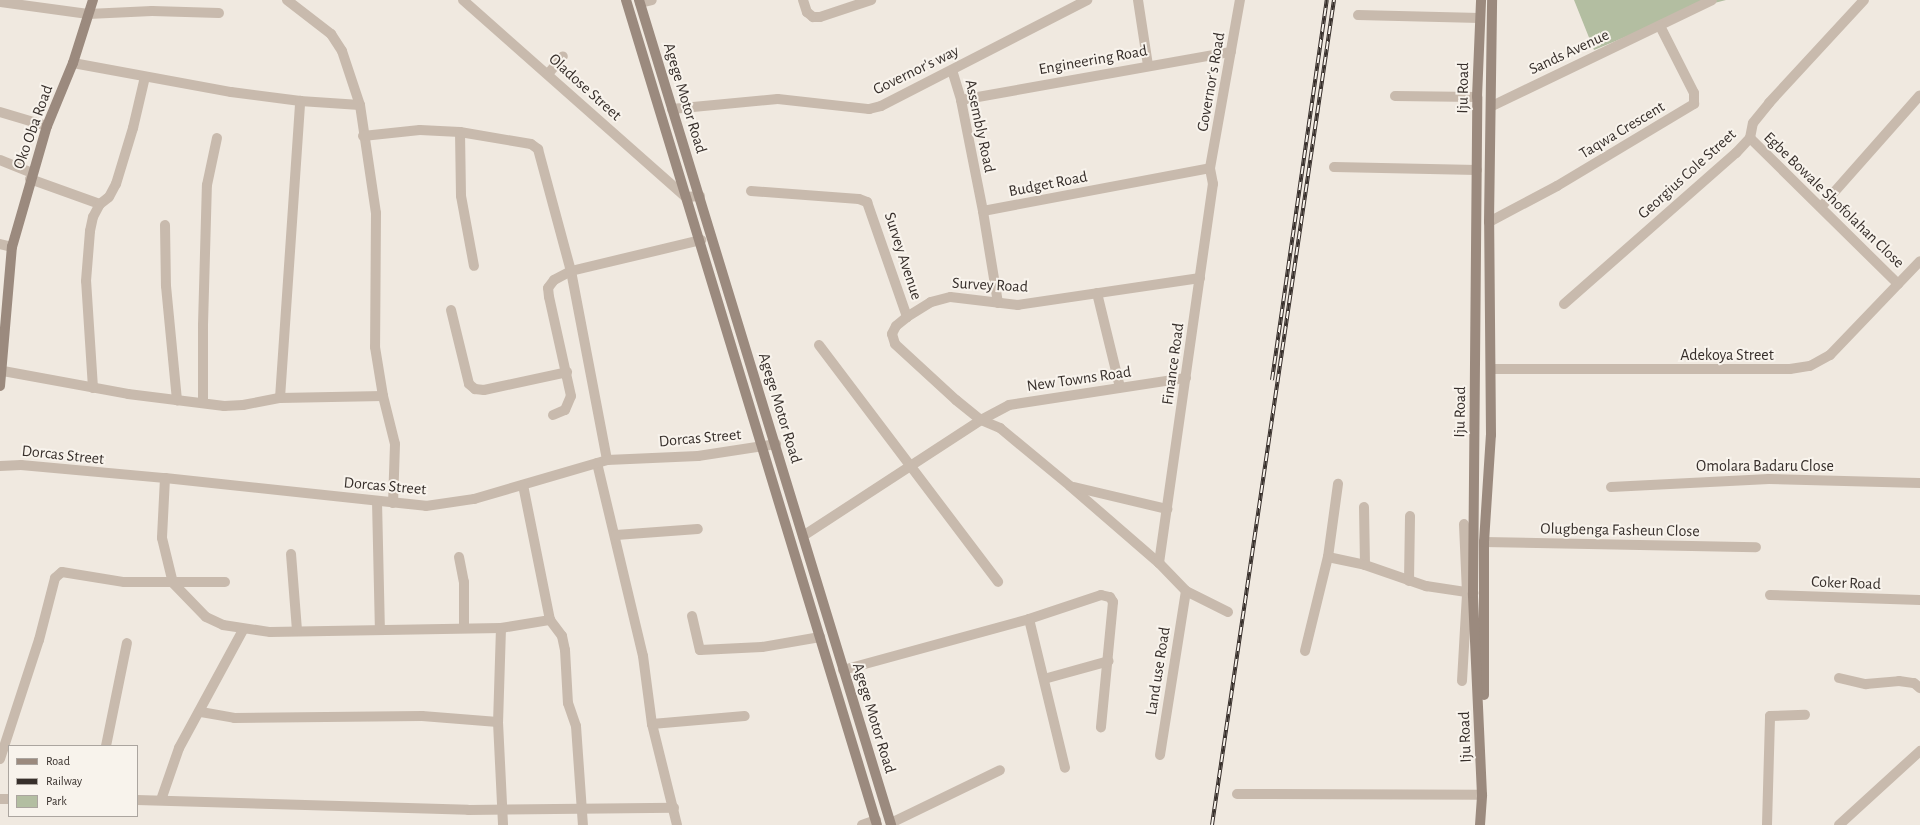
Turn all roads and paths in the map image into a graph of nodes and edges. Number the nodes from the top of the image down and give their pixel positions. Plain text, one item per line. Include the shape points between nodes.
1 (93, 0) edge
2 (287, 0) edge
3 (463, 0) edge
4 (626, 0) edge
5 (652, 0) edge
6 (803, 0) edge
7 (871, 0) edge
8 (1087, 0) edge
9 (1138, 0) edge
10 (1240, 0) edge
11 (1481, 0) edge
12 (1492, 0) edge
13 (1712, 0) edge
14 (1864, 0) edge
15 (0, 2) edge
16 (640, 2) edge
17 (219, 13) dead end
18 (88, 14) junction
19 (1358, 15) dead end
20 (1480, 18) junction
21 (1660, 26) junction
22 (1231, 52) junction
23 (563, 56) dead end
24 (73, 63) junction
25 (1148, 65) junction
26 (952, 70) junction
27 (548, 74) junction
28 (145, 77) junction
29 (1920, 95) edge
30 (1395, 96) dead end
31 (1477, 97) junction
32 (962, 100) junction
33 (300, 101) junction
34 (360, 105) junction
35 (1492, 106) junction
36 (672, 108) junction
37 (0, 112) edge
38 (47, 126) junction
39 (460, 132) junction
40 (363, 136) junction
41 (217, 138) dead end
42 (1750, 138) junction
43 (0, 160) edge
44 (1210, 168) junction
45 (1334, 168) dead end
46 (1477, 170) junction
47 (31, 176) junction
48 (751, 191) dead end
49 (700, 196) junction
50 (686, 197) junction
51 (100, 204) junction
52 (1821, 207) junction
53 (983, 211) junction
54 (1489, 222) junction
55 (165, 225) dead end
56 (701, 240) junction
57 (0, 244) edge
58 (12, 247) junction
59 (1920, 261) edge
60 (474, 266) dead end
61 (571, 272) junction
62 (1200, 278) junction
63 (1898, 284) junction
64 (1096, 293) junction
65 (998, 303) junction
66 (1564, 304) dead end
67 (451, 310) dead end
68 (907, 316) junction
69 (819, 345) dead end
70 (1491, 369) junction
71 (3, 371) junction
72 (566, 372) junction
73 (1186, 378) junction
74 (0, 386) edge
75 (1120, 387) junction
76 (93, 388) junction
77 (383, 396) junction
78 (280, 398) junction
79 (177, 400) junction
80 (204, 403) junction
81 (553, 415) dead end
82 (981, 420) junction
83 (776, 444) junction
84 (762, 448) junction
85 (602, 462) junction
86 (911, 464) junction
87 (0, 466) edge
88 (165, 478) junction
89 (1920, 483) edge
90 (1338, 484) dead end
91 (523, 485) junction
92 (1070, 486) junction
93 (1611, 487) dead end
94 (377, 501) junction
95 (393, 503) junction
96 (1364, 507) dead end
97 (1167, 509) junction
98 (1410, 516) dead end
99 (1464, 524) dead end
100 (698, 529) dead end
101 (616, 534) junction
102 (803, 536) junction
103 (1484, 542) junction
104 (1756, 547) dead end
105 (291, 554) dead end
106 (459, 557) dead end
107 (1328, 557) junction
108 (1159, 563) junction
109 (1365, 565) junction
110 (1409, 581) junction
111 (225, 582) dead end
112 (998, 582) dead end
113 (173, 583) junction
114 (1186, 591) junction
115 (1470, 593) junction
116 (1770, 595) dead end
117 (1920, 600) edge
118 (1228, 612) dead end
119 (692, 616) dead end
120 (1029, 619) junction
121 (550, 620) junction
122 (464, 627) junction
123 (501, 628) junction
124 (380, 629) junction
125 (243, 630) junction
126 (297, 630) junction
127 (820, 637) junction
128 (127, 643) dead end
129 (1305, 651) dead end
130 (1109, 661) junction
131 (843, 670) junction
132 (1839, 678) dead end
133 (1044, 679) junction
134 (1462, 681) dead end
135 (1920, 688) edge
136 (201, 712) junction
137 (1805, 715) dead end
138 (745, 716) dead end
139 (858, 716) junction
140 (846, 719) junction
141 (498, 722) junction
142 (652, 724) junction
143 (1101, 727) dead end
144 (106, 745) edge
145 (1920, 751) edge
146 (1160, 755) dead end
147 (0, 759) edge
148 (1065, 768) dead end
149 (1000, 770) dead end
150 (881, 790) junction
151 (868, 794) junction
152 (1237, 794) dead end
153 (1482, 795) junction
154 (138, 800) edge
155 (160, 800) junction
156 (674, 808) junction
157 (583, 809) junction
158 (502, 810) junction
159 (876, 822) edge
160 (891, 824) edge
161 (503, 825) edge
162 (583, 825) edge
163 (677, 825) edge
164 (862, 825) edge
165 (1480, 825) edge
166 (1483, 825) edge
167 (1767, 825) edge
168 (1839, 825) edge

1 - 18 main road, Oko Oba Road
2 - 34 street via 331,34 342,52
3 - 27 street, Oladose Street
4 - 50 main road, Agege Motor Road
5 - 16 street
6 - 7 street via 807,12 812,17 820,17
8 - 26 street, Governor's way
9 - 25 street
10 - 22 street, Governor's Road
11 - 20 main road, Iju Road
12 - 35 main road, Iju Road
13 - 21 street, Sands Avenue
14 - 42 street, Georgius Cole Street via 1753,122
15 - 18 street
16 - 36 main road, Agege Motor Road
17 - 18 street via 152,11
18 - 24 main road, Oko Oba Road
19 - 20 street
20 - 31 main road, Iju Road
21 - 35 street, Sands Avenue
21 - 54 street, Taqwa Crescent via 1694,92 1694,104 1557,186
22 - 25 street, Engineering Road
22 - 44 street, Governor's Road
23 - 27 street
24 - 28 street
24 - 38 main road, Oko Oba Road
25 - 32 street, Engineering Road
26 - 32 street, Assembly Road
26 - 36 street, Governor's way via 881,106 869,109 778,99
27 - 50 street, Oladose Street
28 - 33 street
28 - 51 street via 116,184 109,197
29 - 52 street
30 - 31 street
31 - 46 main road, Iju Road
32 - 53 street, Assembly Road
33 - 34 street
33 - 78 street
34 - 40 street
35 - 54 main road, Iju Road
36 - 49 main road, Agege Motor Road
37 - 38 street
38 - 47 main road, Oko Oba Road
39 - 40 street via 420,130
39 - 60 street via 461,196
39 - 61 street via 531,144 538,149
40 - 77 street via 376,213 375,347
41 - 80 street via 207,185 203,325
42 - 52 street, Egbe Bowale Shofolahan Close
42 - 66 street, Georgius Cole Street via 1719,169
43 - 47 street
44 - 53 street, Budget Road
44 - 62 street, Finance Road via 1213,184
45 - 46 street
46 - 115 main road, Iju Road
47 - 51 street
47 - 58 main road, Oko Oba Road
48 - 68 street, Survey Avenue via 859,199 868,202
49 - 50 street
49 - 83 main road, Agege Motor Road
50 - 56 main road, Agege Motor Road
51 - 76 street via 93,217 90,231 86,281
52 - 63 street, Egbe Bowale Shofolahan Close
53 - 65 street
54 - 70 main road, Iju Road
55 - 79 street via 166,286
56 - 61 street
56 - 84 main road, Agege Motor Road
57 - 58 street
58 - 71 main road, Oko Oba Road
59 - 63 street, Adekoya Street
61 - 72 street via 554,280 548,288
61 - 85 street
62 - 64 street, Survey Road
62 - 73 street, Finance Road
63 - 70 street, Adekoya Street via 1830,355 1810,366 1782,369
64 - 65 street, Survey Road via 1018,305
64 - 75 street
65 - 68 street, Survey Road via 950,296 931,302
67 - 72 street via 469,384 475,389 484,390
68 - 82 street, Survey Road via 896,326 892,334 895,344
69 - 86 street
70 - 103 main road, Iju Road via 1491,436
71 - 74 main road, Oko Oba Road
71 - 76 street
72 - 81 street via 571,396 569,403 565,410
73 - 75 street, New Towns Road
73 - 97 street, Finance Road
75 - 82 street, New Towns Road via 1013,404
76 - 79 street
77 - 78 street
77 - 95 street via 395,444
78 - 80 street via 243,405
79 - 80 street
82 - 86 street, New Towns Road
82 - 92 street via 1000,428
83 - 84 street, Dorcas Street
83 - 102 main road, Agege Motor Road
84 - 85 street, Dorcas Street via 698,456
84 - 127 main road, Agege Motor Road
85 - 91 street, Dorcas Street
85 - 101 street
86 - 102 street, New Towns Road
86 - 112 street
87 - 88 street, Dorcas Street via 21,465
88 - 94 street, Dorcas Street
88 - 113 street via 162,538
89 - 93 street, Omolara Badaru Close via 1769,479
90 - 107 street
91 - 95 street, Dorcas Street via 450,504 426,506
91 - 121 street
92 - 97 street
92 - 108 street
94 - 95 street, Dorcas Street
94 - 124 street
96 - 109 street
97 - 108 street, Finance Road
98 - 110 street
99 - 115 street
100 - 101 street
101 - 142 street via 627,593 643,656
102 - 131 main road, Agege Motor Road
103 - 104 street, Olugbenga Fasheun Close
103 - 166 main road, Iju Road
105 - 126 street
106 - 122 street via 464,582
107 - 109 street
107 - 129 street
108 - 114 street
109 - 110 street
110 - 115 street
111 - 113 street
113 - 125 street via 206,617
113 - 147 street via 124,582 72,572 62,572 55,578 39,640
114 - 118 street
114 - 146 street, Land use Road
115 - 134 street
115 - 153 main road, Iju Road
116 - 117 street, Coker Road
119 - 127 street via 700,650 762,647
120 - 130 street via 1102,595 1110,597 1113,602
120 - 131 street
120 - 133 street
121 - 123 street
121 - 157 street via 562,636 565,650 567,691 576,726
122 - 123 street
122 - 124 street
123 - 141 street
124 - 126 street
125 - 126 street
125 - 136 street
127 - 140 main road, Agege Motor Road
128 - 144 street
130 - 133 street
130 - 143 street
131 - 139 main road, Agege Motor Road
132 - 135 street via 1866,684 1899,681 1914,683
133 - 148 street
136 - 141 street via 234,718 422,716
136 - 155 street via 179,748
137 - 167 street via 1770,716
138 - 142 street
139 - 140 main road
139 - 150 main road, Agege Motor Road
140 - 151 main road, Agege Motor Road
141 - 158 street
142 - 156 street
145 - 168 street
149 - 160 street
150 - 151 main road
150 - 160 main road, Agege Motor Road
151 - 159 main road, Agege Motor Road
152 - 153 street
153 - 165 main road, Iju Road
154 - 155 street
155 - 158 street via 216,800 360,808
156 - 157 street
156 - 163 street
157 - 158 street
157 - 162 street
158 - 161 street
159 - 164 street

